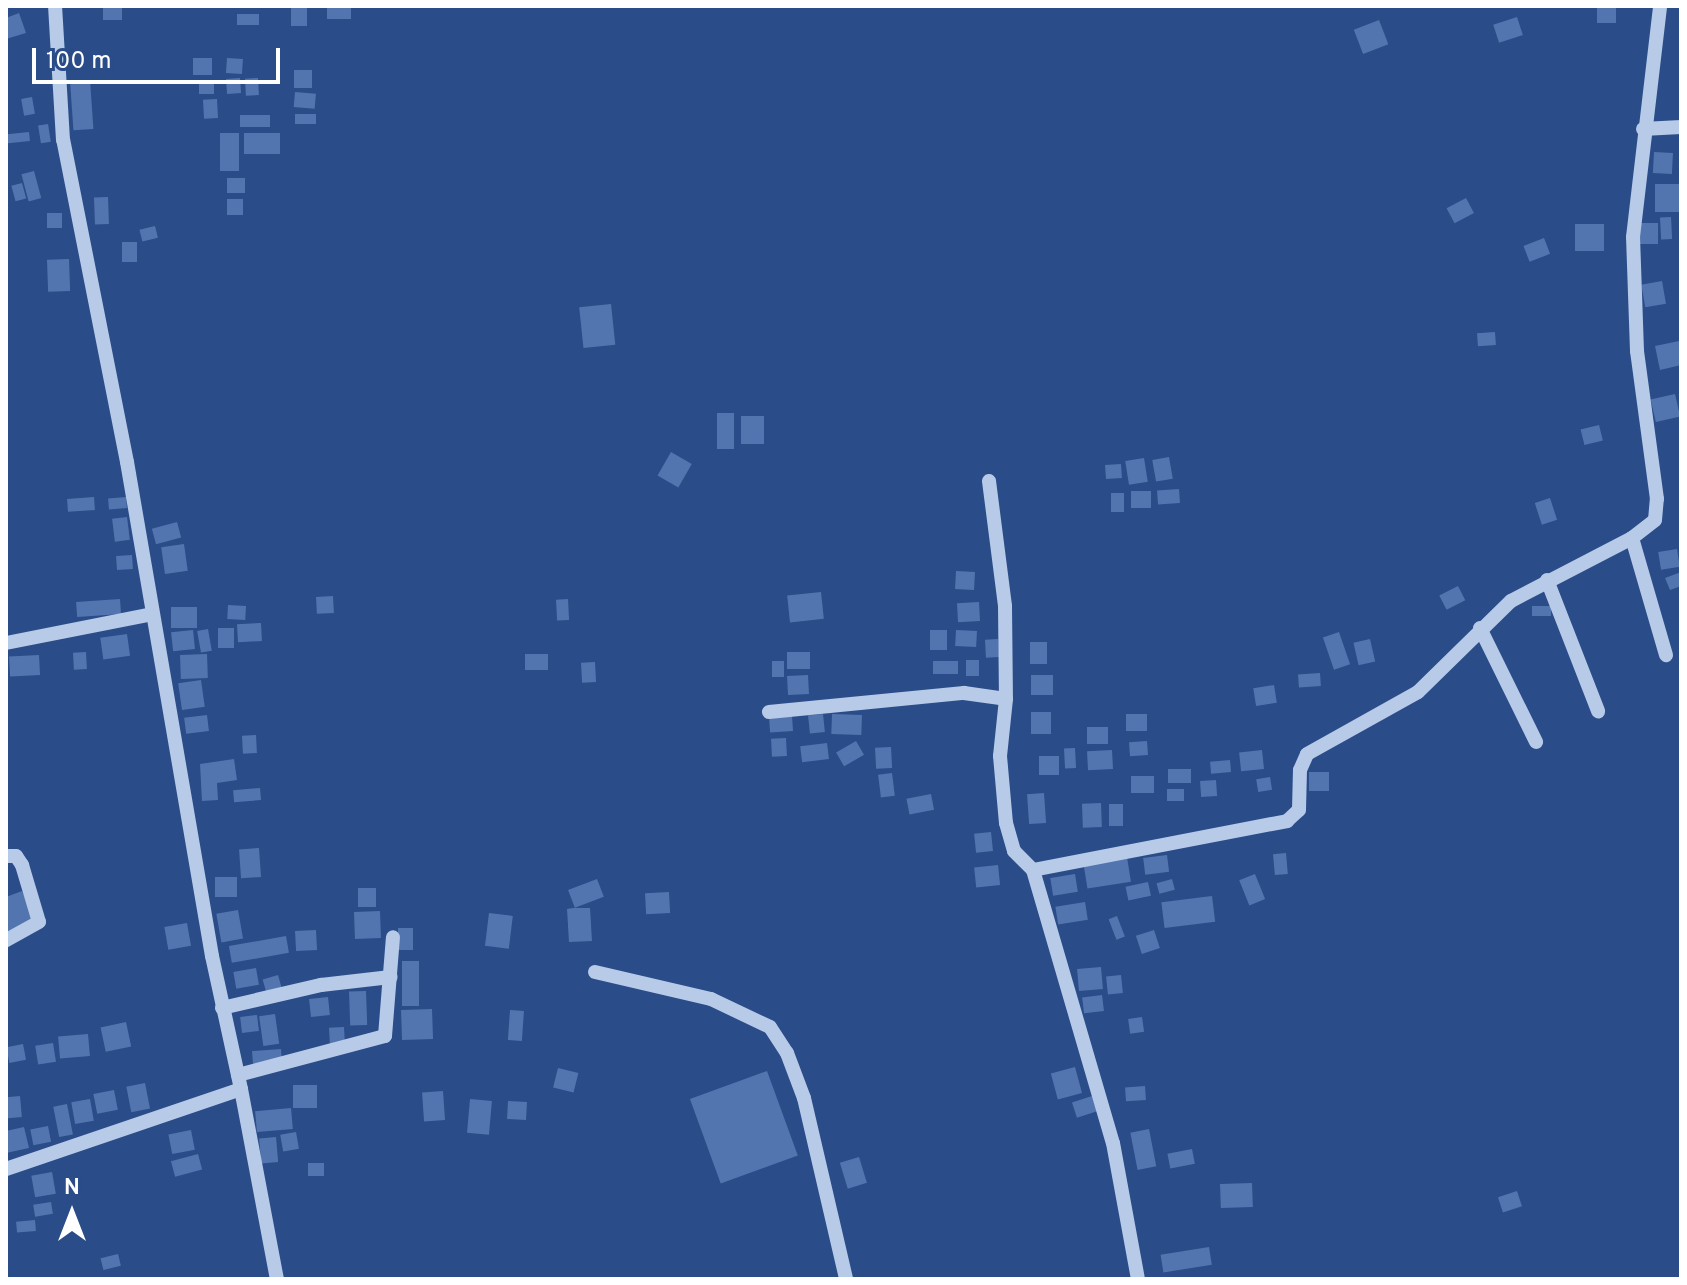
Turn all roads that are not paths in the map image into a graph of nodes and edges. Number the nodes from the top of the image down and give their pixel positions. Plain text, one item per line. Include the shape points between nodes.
1 (55, 6) edge
2 (1660, 6) edge
3 (1681, 127) edge
4 (1643, 129) junction
5 (989, 481) dead end
6 (1632, 538) junction
7 (1547, 580) junction
8 (152, 614) junction
9 (1480, 628) junction
10 (6, 643) edge
11 (1666, 655) dead end
12 (1006, 699) junction
13 (1598, 711) dead end
14 (769, 712) dead end
15 (1536, 742) dead end
16 (6, 856) edge
17 (1033, 870) junction
18 (393, 937) dead end
19 (6, 940) edge
20 (595, 972) dead end
21 (391, 977) junction
22 (222, 1008) junction
23 (240, 1082) junction
24 (6, 1169) edge
25 (277, 1279) edge
26 (846, 1279) edge
27 (1138, 1279) edge

1 - 8 street via 63,140
2 - 4 street
3 - 4 street
4 - 6 street via 1633,237 1634,304 1657,506 1655,520
5 - 12 street via 1005,606
6 - 7 street
6 - 11 street
7 - 9 street
7 - 13 street
8 - 10 street
8 - 22 street
9 - 15 street
9 - 17 street via 1406,701 1307,754 1300,770 1299,810 1287,821
12 - 14 street via 964,693
12 - 17 street via 1000,756 1006,823 1014,851
16 - 19 street via 20,861 39,922
17 - 27 street via 1113,1143
18 - 21 street
20 - 26 street via 711,999 770,1027 787,1053 804,1098
21 - 22 street via 321,985
21 - 23 street via 385,1036
22 - 23 street
23 - 24 street
23 - 25 street

